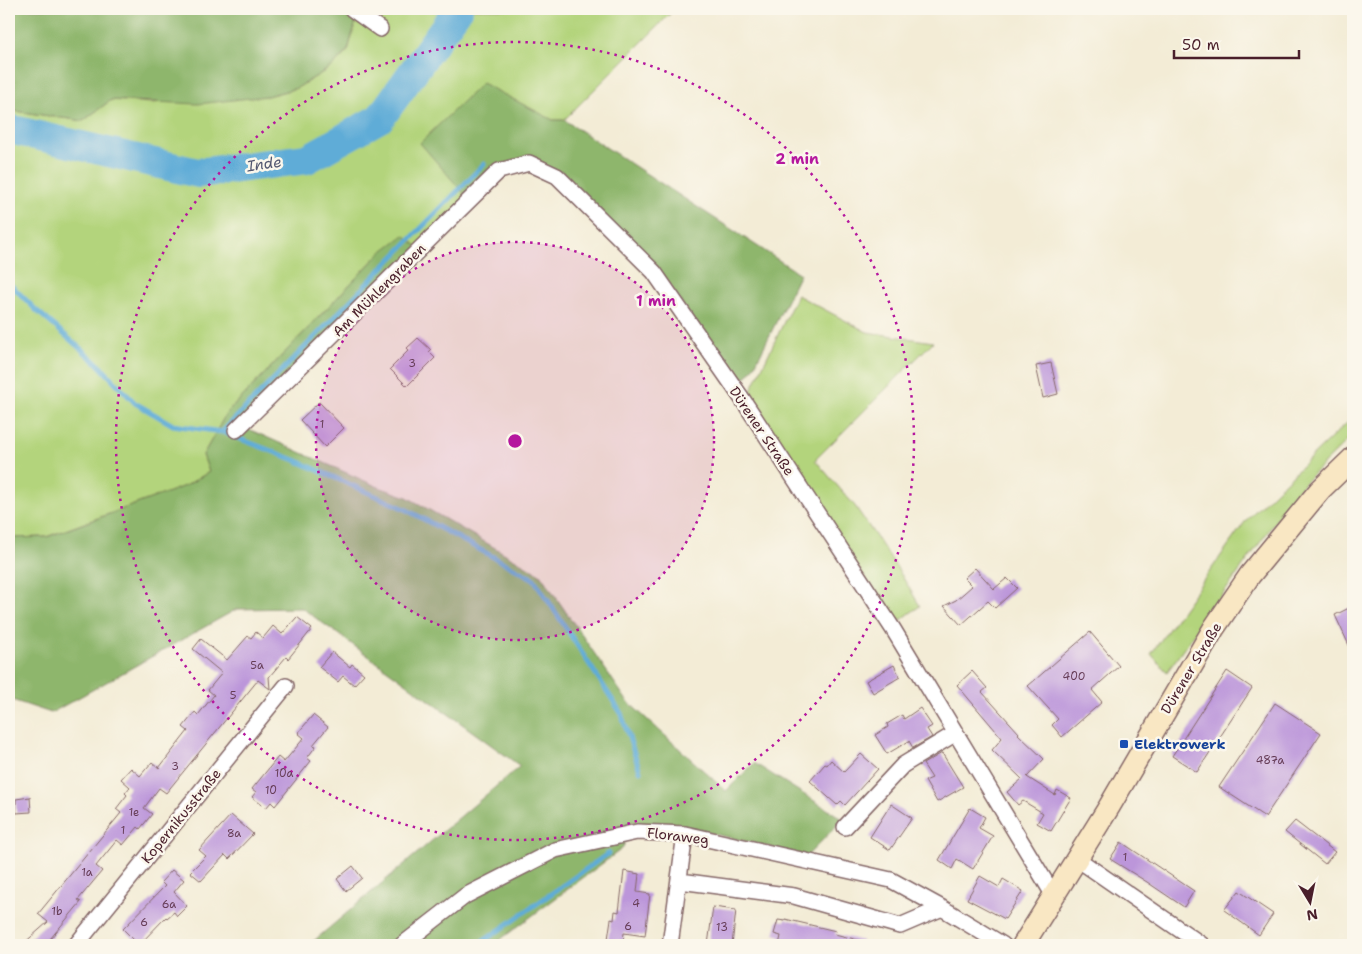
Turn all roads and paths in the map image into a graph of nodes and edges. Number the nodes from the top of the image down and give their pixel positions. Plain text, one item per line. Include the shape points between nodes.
1 (352, 9) edge
2 (380, 29) dead end
3 (530, 163) joint
4 (236, 430) dead end
5 (1353, 458) edge
6 (286, 686) dead end
7 (956, 733) junction
8 (845, 827) dead end
9 (685, 834) junction
10 (1076, 858) junction
11 (680, 880) junction
12 (1054, 896) junction
13 (942, 908) junction
14 (76, 945) edge
15 (402, 945) edge
16 (670, 945) edge
17 (1003, 945) edge
18 (1023, 945) edge
19 (1202, 945) edge

1 - 2 street
3 - 4 street, Am Mühlengraben via 499,172
3 - 7 street, Dürener Straße via 557,176 654,272 893,629
5 - 10 street, Dürener Straße via 1320,490 1250,575 1214,628
6 - 14 street, Kopernikusstraße
7 - 8 street via 903,765
7 - 12 street, Dürener Straße
9 - 11 street
9 - 13 street, Floraweg via 891,880
9 - 15 street, Floraweg via 638,832 555,850 465,896
10 - 12 street, Dürener Straße
10 - 19 street
11 - 13 street via 794,896 900,926
11 - 16 street
12 - 18 street, Dürener Straße
13 - 17 street, Floraweg

